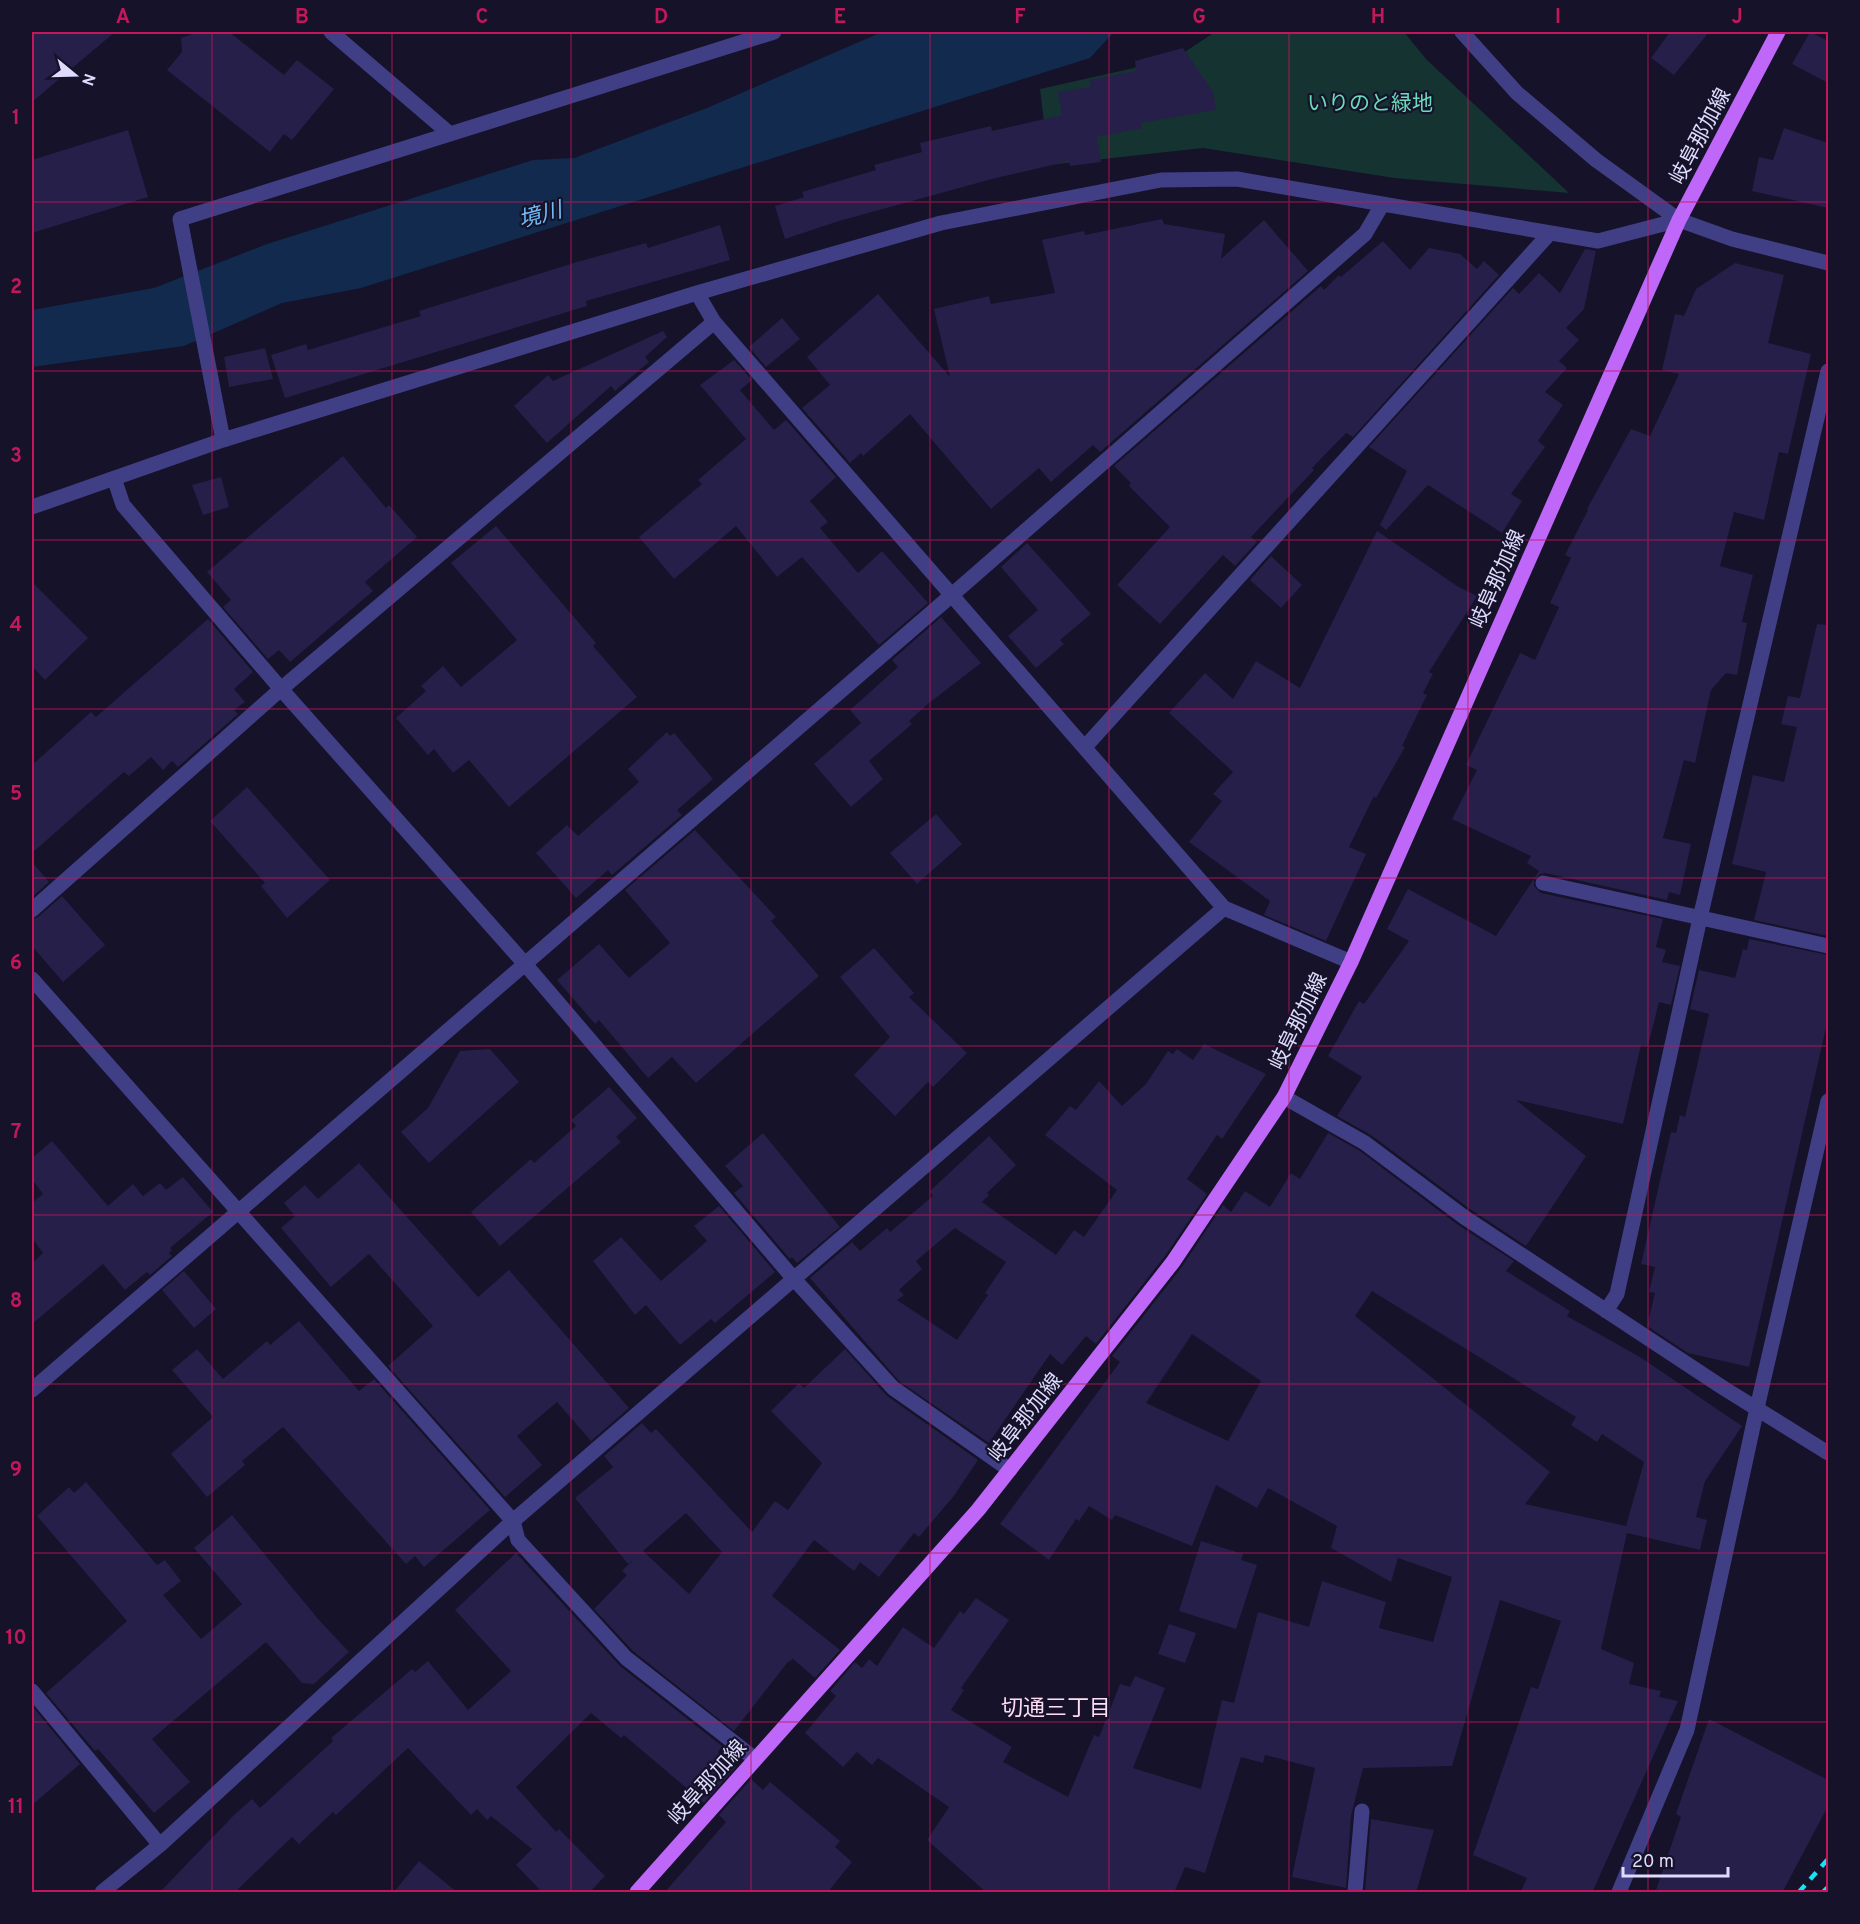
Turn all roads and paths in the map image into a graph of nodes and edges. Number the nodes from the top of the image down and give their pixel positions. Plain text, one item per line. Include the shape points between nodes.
1 (331, 32) edge
2 (774, 32) edge
3 (1462, 32) edge
4 (1778, 32) edge
5 (450, 134) junction
6 (1382, 205) junction
7 (1679, 220) junction
8 (1550, 233) junction
9 (1828, 263) edge
10 (697, 293) junction
11 (714, 322) junction
12 (1828, 371) edge
13 (223, 440) junction
14 (114, 478) junction
15 (32, 507) edge
16 (953, 594) junction
17 (281, 689) junction
18 (1085, 747) junction
19 (1543, 883) dead end
20 (1224, 908) junction
21 (32, 910) edge
22 (1700, 918) junction
23 (1828, 946) edge
24 (1351, 962) junction
25 (525, 964) junction
26 (32, 979) edge
27 (1284, 1097) junction
28 (1828, 1101) edge
29 (237, 1213) junction
30 (794, 1279) junction
31 (1606, 1311) junction
32 (32, 1390) edge
33 (1757, 1408) junction
34 (1828, 1453) edge
35 (1010, 1470) junction
36 (513, 1521) junction
37 (32, 1691) edge
38 (755, 1759) junction
39 (1362, 1811) dead end
40 (160, 1845) junction
41 (102, 1893) edge
42 (637, 1893) edge
43 (1354, 1893) edge
44 (1619, 1893) edge

1 - 5 street
2 - 5 street
3 - 7 street via 1517,93 1596,160
4 - 7 main road, 岐阜那加線
5 - 13 street via 180,219
6 - 8 street
6 - 10 street via 1237,179 1161,180 941,223
6 - 16 street via 1365,234
7 - 8 street via 1598,241
7 - 9 street via 1732,239
7 - 24 main road, 岐阜那加線
8 - 18 street
10 - 11 street
10 - 13 street
11 - 16 street
11 - 17 street
12 - 22 street
13 - 14 street
14 - 15 street
14 - 17 street via 123,505
16 - 18 street
16 - 25 street
17 - 21 street
17 - 25 street
18 - 20 street
19 - 22 street
20 - 24 street
20 - 30 street
22 - 23 street
22 - 31 street via 1617,1294
24 - 27 main road, 岐阜那加線
25 - 29 street
25 - 30 street
26 - 29 street
27 - 31 street via 1365,1143 1464,1217
27 - 35 main road, 岐阜那加線 via 1173,1262
28 - 33 street
29 - 32 street
29 - 36 street
30 - 35 street via 893,1388
30 - 36 street
31 - 33 street
33 - 34 street
33 - 44 street via 1687,1730
35 - 38 main road, 岐阜那加線
36 - 38 street via 519,1540 626,1658
36 - 40 street
37 - 40 street
38 - 42 main road, 岐阜那加線
39 - 43 street
40 - 41 street

